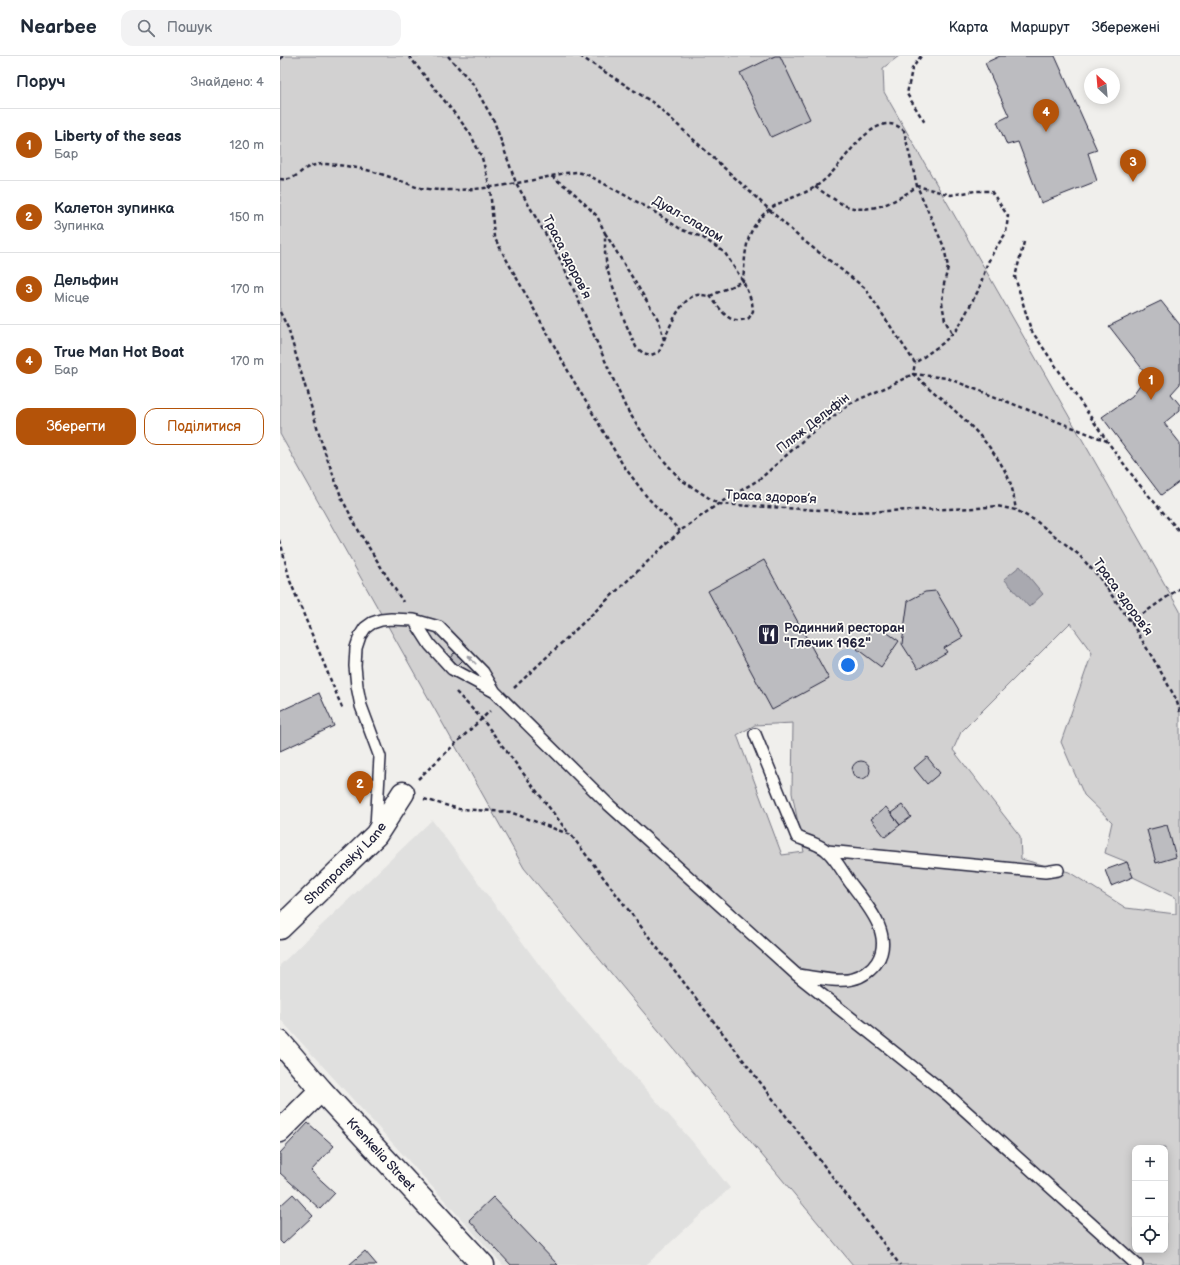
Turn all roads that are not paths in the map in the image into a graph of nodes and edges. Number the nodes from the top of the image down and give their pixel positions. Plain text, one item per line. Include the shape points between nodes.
1 (414, 620) junction
2 (498, 696) junction
3 (755, 734) dead end
4 (403, 793) road end
5 (376, 835) junction
6 (827, 851) junction
7 (1058, 870) dead end
8 (280, 928) edge
9 (797, 975) junction
10 (280, 1042) edge
11 (321, 1090) junction
12 (280, 1131) edge
13 (483, 1265) edge
14 (1137, 1265) edge

1 - 2 lane via 430,645 452,669
2 -> 1 lane via 484,672 439,627
1 - 5 lane via 381,620 372,623 365,628 356,648 355,673 361,706 380,757
2 - 9 lane via 609,805
3 - 6 lane via 796,837
4 - 5 street, Shampanskyi Lane
5 - 8 street, Shampanskyi Lane
6 - 7 lane via 1044,872
6 - 9 lane via 873,913 883,947 874,966 864,975 852,980
9 - 14 lane via 948,1095
10 - 11 street, Krenkelia Street
11 - 12 street
11 - 13 street, Krenkelia Street

